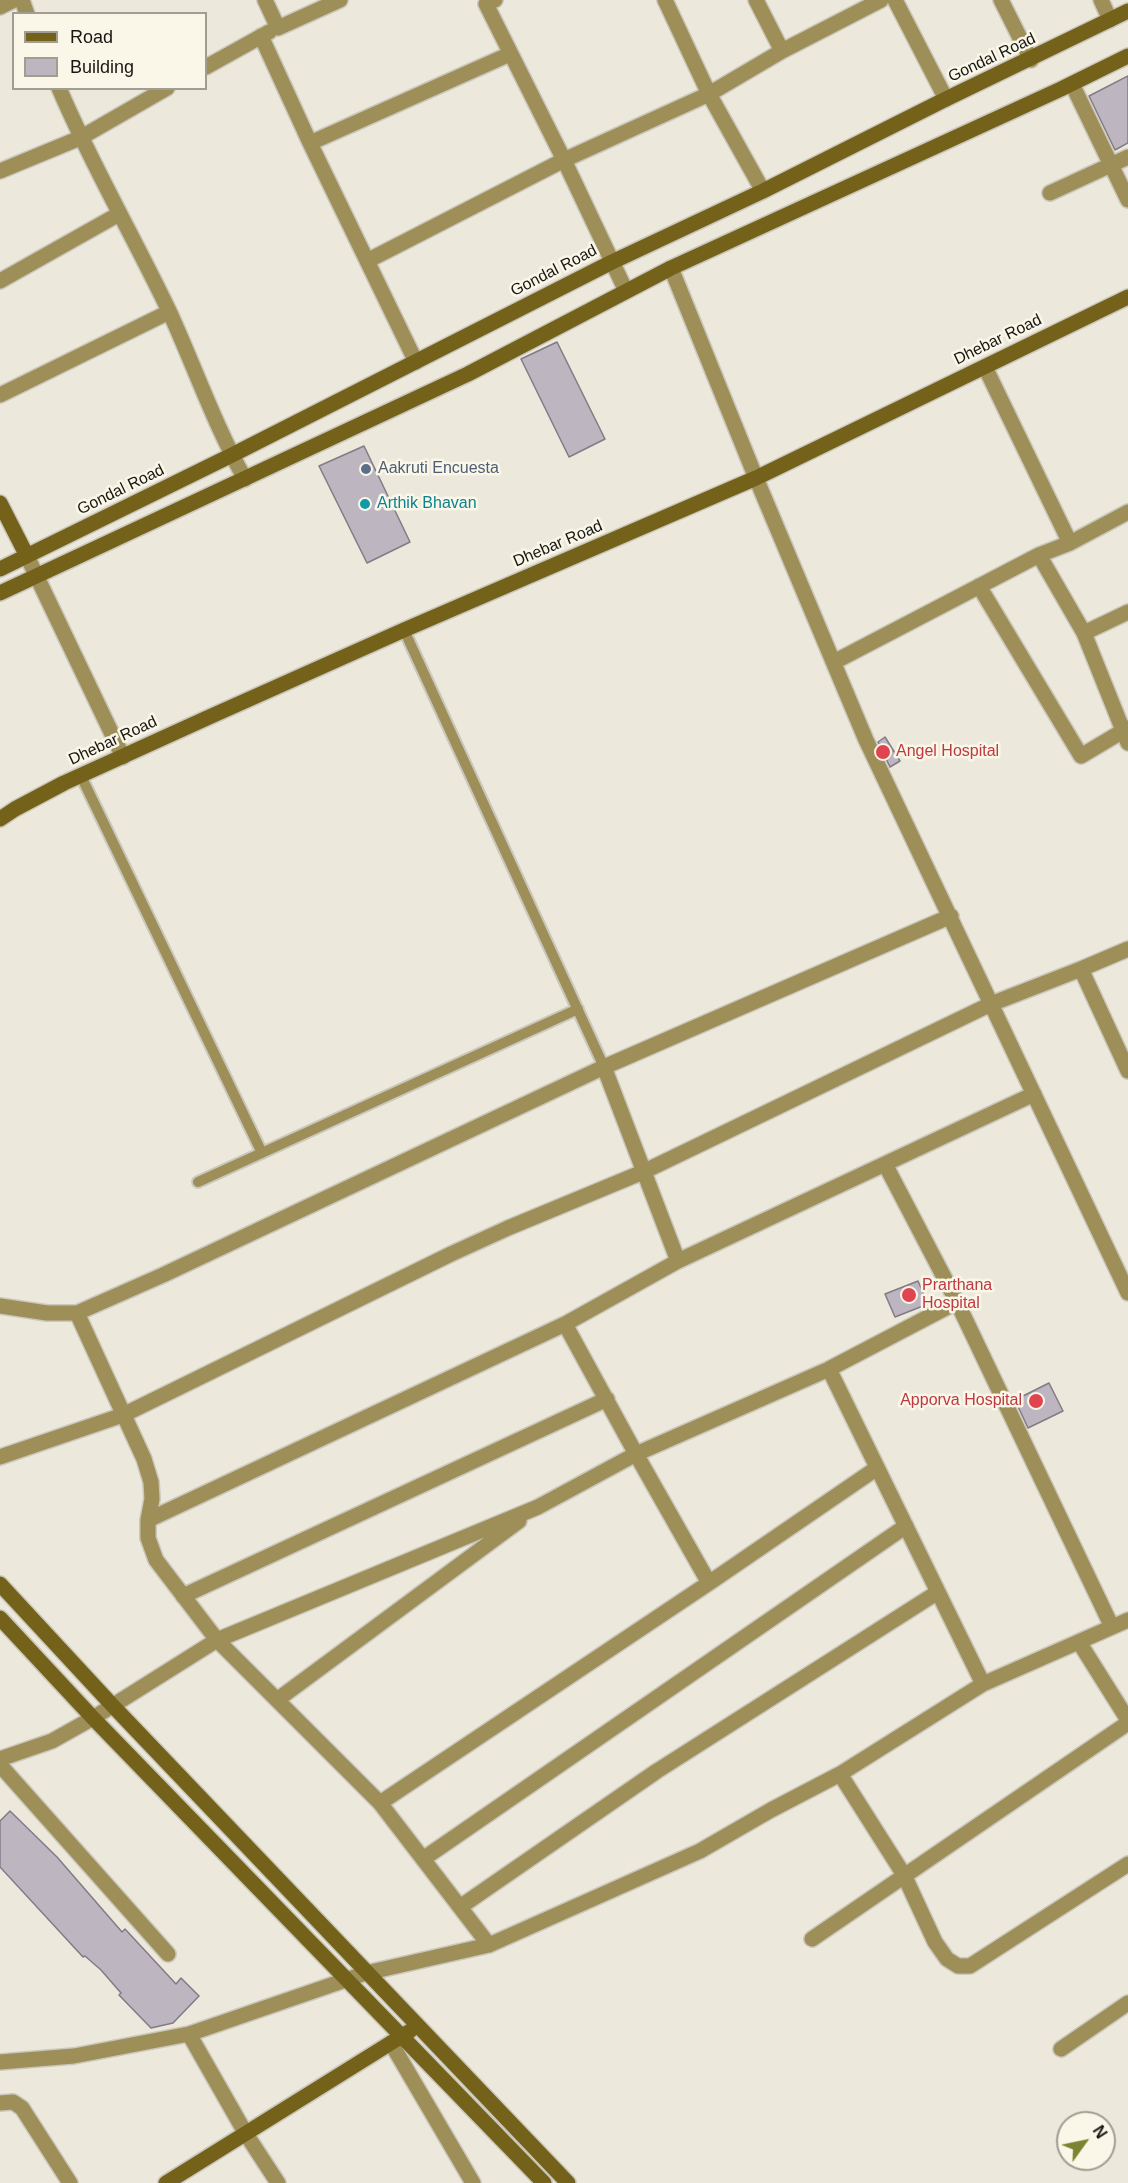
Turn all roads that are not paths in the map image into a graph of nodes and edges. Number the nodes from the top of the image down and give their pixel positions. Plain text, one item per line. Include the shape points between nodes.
1 (15, 0) edge
2 (265, 0) edge
3 (340, 0) edge
4 (665, 0) edge
5 (756, 0) edge
6 (881, 0) edge
7 (895, 0) edge
8 (1002, 0) edge
9 (1101, 0) edge
10 (488, 1) edge
11 (0, 7) edge
12 (1128, 11) edge
13 (1110, 20) junction
14 (278, 28) junction
15 (261, 36) junction
16 (782, 51) junction
17 (510, 54) junction
18 (1128, 56) edge
19 (1031, 60) junction
20 (207, 66) edge
21 (1072, 84) junction
22 (60, 90) edge
23 (164, 90) edge
24 (709, 94) junction
25 (946, 99) junction
26 (80, 138) junction
27 (310, 143) junction
28 (1128, 157) edge
29 (564, 160) junction
30 (1111, 165) junction
31 (0, 171) edge
32 (763, 191) junction
33 (1050, 193) dead end
34 (1128, 200) edge
35 (119, 214) junction
36 (367, 261) junction
37 (612, 262) junction
38 (671, 268) junction
39 (0, 281) edge
40 (626, 291) junction
41 (1128, 297) edge
42 (169, 312) junction
43 (416, 362) junction
44 (985, 367) junction
45 (0, 395) edge
46 (232, 455) junction
47 (756, 478) junction
48 (245, 479) junction
49 (0, 503) edge
50 (1128, 512) edge
51 (1070, 543) junction
52 (1039, 555) junction
53 (27, 556) junction
54 (0, 569) edge
55 (37, 576) junction
56 (979, 586) junction
57 (0, 593) edge
58 (1128, 612) edge
59 (404, 630) junction
60 (1084, 633) junction
61 (834, 662) junction
62 (1126, 734) edge
63 (123, 757) junction
64 (81, 776) junction
65 (0, 819) edge
66 (951, 916) junction
67 (1128, 949) edge
68 (1081, 969) junction
69 (992, 1004) junction
70 (578, 1010) junction
71 (604, 1067) junction
72 (1127, 1068) edge
73 (1034, 1094) junction
74 (261, 1153) junction
75 (885, 1164) junction
76 (643, 1172) junction
77 (198, 1182) dead end
78 (678, 1261) junction
79 (1123, 1269) edge
80 (1128, 1293) edge
81 (957, 1302) junction
82 (0, 1306) edge
83 (77, 1313) junction
84 (565, 1324) junction
85 (829, 1369) junction
86 (607, 1399) junction
87 (123, 1415) junction
88 (636, 1454) junction
89 (0, 1457) edge
90 (878, 1468) junction
91 (538, 1507) junction
92 (147, 1520) junction
93 (906, 1526) junction
94 (709, 1583) junction
95 (0, 1584) edge
96 (938, 1592) junction
97 (183, 1596) junction
98 (0, 1618) edge
99 (1128, 1620) edge
100 (1112, 1627) junction
101 (217, 1640) junction
102 (1079, 1642) junction
103 (983, 1684) junction
104 (277, 1700) junction
105 (113, 1706) junction
106 (93, 1718) junction
107 (1128, 1722) edge
108 (0, 1759) edge
109 (0, 1765) edge
110 (840, 1774) junction
111 (380, 1803) junction
112 (423, 1859) junction
113 (1128, 1864) edge
114 (904, 1875) junction
115 (460, 1907) junction
116 (812, 1939) dead end
117 (489, 1944) junction
118 (168, 1954) dead end
119 (366, 1973) junction
120 (347, 1978) junction
121 (1128, 2003) edge
122 (418, 2026) junction
123 (189, 2034) junction
124 (397, 2040) junction
125 (1061, 2049) dead end
126 (0, 2062) edge
127 (0, 2103) edge
128 (246, 2134) junction
129 (70, 2183) edge
130 (166, 2183) edge
131 (278, 2183) edge
132 (473, 2183) edge
133 (544, 2183) edge
134 (568, 2183) edge

1 - 11 street
2 - 14 street
3 - 14 street
4 - 24 street
5 - 16 street
6 - 16 street
7 - 25 street
8 - 19 street
9 - 13 street
10 - 17 street
12 - 13 main road, Gondal Road
13 - 19 main road, Gondal Road
14 - 15 street
15 - 20 street
15 - 27 street
16 - 24 street
17 - 27 street
17 - 29 street
18 - 21 main road
19 - 25 main road, Gondal Road
21 - 30 street
21 - 38 main road
22 - 26 street
23 - 26 street
24 - 29 street
24 - 32 street
25 - 32 main road, Gondal Road
26 - 31 street
26 - 35 street
27 - 36 street
28 - 30 street
29 - 36 street
29 - 37 street
30 - 33 street
30 - 34 street
32 - 37 main road, Gondal Road
35 - 39 street
35 - 42 street
36 - 43 street
37 - 40 street
37 - 43 main road, Gondal Road
38 - 40 main road
38 - 47 street
40 - 48 main road via 468,374
41 - 44 main road, Dhebar Road
42 - 45 street
42 - 46 street
43 - 46 main road, Gondal Road
44 - 47 main road, Dhebar Road
44 - 51 street
46 - 48 street
46 - 53 main road, Gondal Road
47 - 59 main road, Dhebar Road
47 - 61 street
48 - 55 main road
49 - 53 main road
50 - 51 street
51 - 52 street
52 - 56 street
52 - 60 street
53 - 54 main road, Gondal Road
53 - 55 street
55 - 57 main road
55 - 63 street
56 - 61 street
56 - 62 street via 1081,756
58 - 60 street
59 - 63 main road, Dhebar Road
59 - 70 lane
60 - 62 street
61 - 66 street via 866,740
63 - 64 main road, Dhebar Road
64 - 65 main road, Dhebar Road
64 - 74 lane
66 - 69 street
66 - 71 street
67 - 68 street
68 - 69 street
68 - 72 street
69 - 73 street
69 - 76 street
70 - 71 lane
70 - 74 lane
71 - 76 street
71 - 83 street
73 - 75 street
73 - 79 street
74 - 77 lane
75 - 78 street
75 - 81 street
76 - 78 street
76 - 87 street via 508,1227
78 - 84 street
79 - 80 street
81 - 85 street
81 - 100 street
82 - 83 street
83 - 87 street
84 - 86 street
84 - 92 street
85 - 88 street
85 - 90 street
86 - 88 street
86 - 97 street
87 - 89 street
87 - 92 street via 151,1482
88 - 91 street
88 - 94 street
90 - 93 street
90 - 94 street
91 - 101 street
91 - 104 street
92 - 97 street via 156,1560
93 - 96 street
93 - 112 street
94 - 111 street
95 - 105 main road
96 - 103 street
96 - 115 street via 657,1771
97 - 101 street
98 - 106 main road
99 - 100 street
100 - 102 street
101 - 104 street
101 - 105 street
102 - 103 street
102 - 107 street
103 - 110 street
104 - 111 street
105 - 106 street
105 - 119 main road
106 - 108 street via 52,1741
106 - 120 main road
107 - 114 street
109 - 118 street
110 - 114 street
110 - 117 street via 700,1851
111 - 112 street
112 - 115 street
113 - 114 street via 970,1966 958,1966 947,1959
114 - 116 street
115 - 117 street
117 - 119 street
119 - 120 street
119 - 122 main road
120 - 123 street
120 - 124 main road
121 - 125 street
122 - 124 main road
122 - 134 main road
123 - 126 street via 74,2056
123 - 128 street
124 - 128 main road
124 - 132 street
124 - 133 main road
127 - 129 street via 13,2102 22,2108
128 - 130 main road
128 - 131 street

